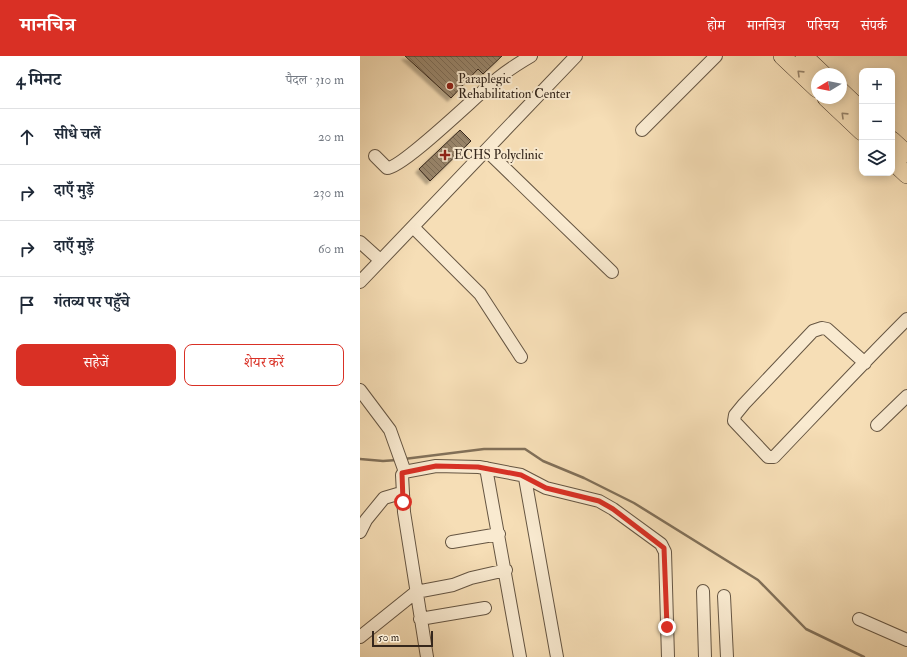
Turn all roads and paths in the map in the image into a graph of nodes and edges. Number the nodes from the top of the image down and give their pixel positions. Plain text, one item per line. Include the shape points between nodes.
1 (530, 56) edge
2 (576, 56) edge
3 (716, 56) edge
4 (782, 56) edge
5 (804, 56) edge
6 (817, 68) edge
7 (811, 83) edge
8 (847, 97) edge
9 (832, 104) edge
10 (859, 108) edge
11 (859, 129) edge
12 (642, 130) dead end
13 (895, 143) edge
14 (486, 150) junction
15 (907, 154) edge
16 (375, 156) dead end
17 (895, 164) edge
18 (907, 175) edge
19 (413, 227) junction
20 (360, 242) edge
21 (380, 260) junction
22 (612, 272) dead end
23 (360, 282) edge
24 (907, 319) edge
25 (521, 358) dead end
26 (865, 363) junction
27 (360, 390) edge
28 (907, 396) edge
29 (877, 425) dead end
30 (403, 464) junction
31 (486, 468) junction
32 (526, 478) junction
33 (402, 493) junction
34 (360, 532) edge
35 (499, 534) junction
36 (452, 542) dead end
37 (506, 570) junction
38 (703, 591) dead end
39 (416, 592) junction
40 (724, 596) dead end
41 (485, 608) dead end
42 (420, 619) junction
43 (859, 619) dead end
44 (360, 637) edge
45 (907, 640) edge
46 (427, 657) edge
47 (520, 657) edge
48 (557, 657) edge
49 (668, 657) edge
50 (706, 657) edge
51 (727, 657) edge

1 - 16 street via 498,78 422,145 394,166 388,168
2 - 14 street
3 - 12 street
7 -> 4 highway
5 - 6 highway
8 - 10 highway
11 -> 9 highway
13 - 15 highway
14 - 19 street
14 - 22 street
17 - 18 highway
19 - 21 street
19 - 25 street via 480,294
20 - 21 street
21 - 23 street
24 - 26 street
26 - 26 street via 772,458 768,457 734,421 740,409 818,329 827,329
27 - 30 street via 390,430
28 - 29 street
30 - 31 street
30 - 33 street
31 - 32 street
31 - 35 street
32 - 48 street
32 - 49 street via 546,488 599,501 663,546
33 - 34 street via 384,498 366,520
33 - 39 street
35 - 36 street
35 - 37 street
37 - 39 street
37 - 47 street
38 - 50 street
39 - 42 street
39 - 44 street
40 - 51 street
41 - 42 street
42 - 46 street
43 - 45 street

